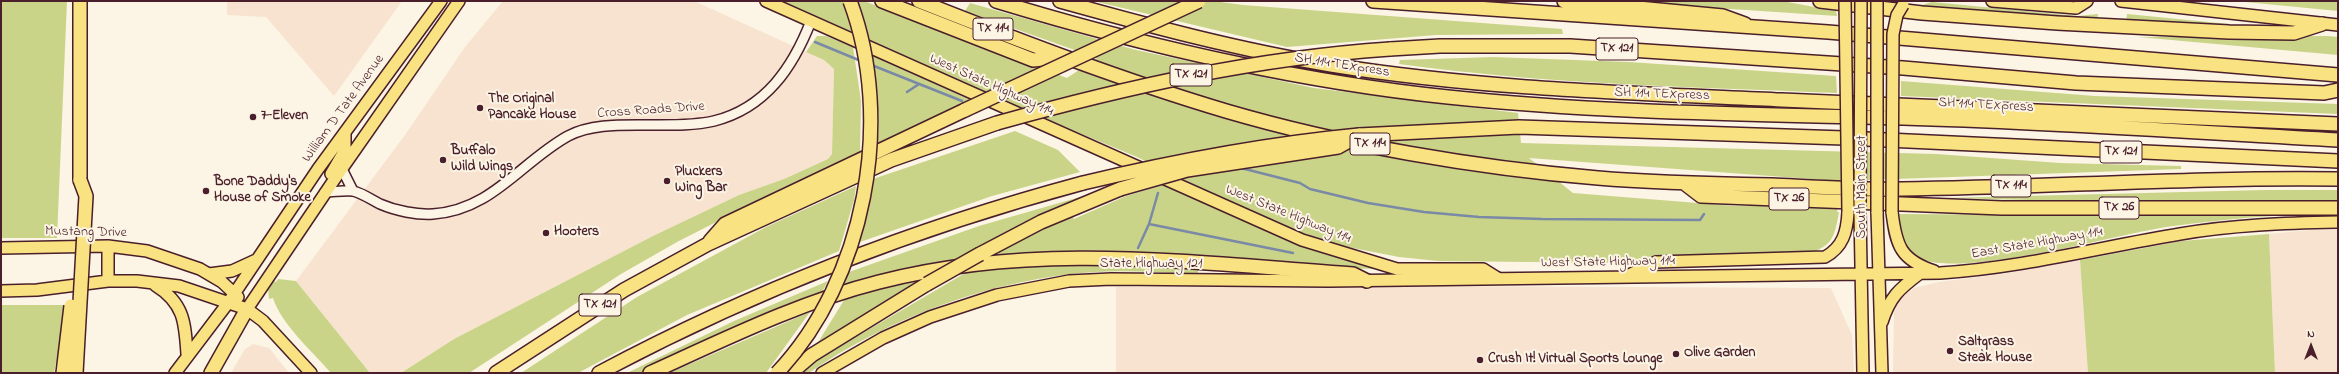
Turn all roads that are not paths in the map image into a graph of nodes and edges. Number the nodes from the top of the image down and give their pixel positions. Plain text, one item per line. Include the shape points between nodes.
1 (80, 1) edge
2 (441, 1) edge
3 (451, 1) edge
4 (460, 1) edge
5 (766, 1) edge
6 (850, 1) edge
7 (882, 1) edge
8 (919, 1) edge
9 (996, 1) edge
10 (1060, 1) edge
11 (1199, 1) edge
12 (1373, 1) edge
13 (1564, 1) edge
14 (1820, 1) edge
15 (1845, 1) edge
16 (1862, 1) edge
17 (1877, 1) edge
18 (1992, 1) edge
19 (2087, 1) edge
20 (2122, 1) edge
21 (1905, 3) edge
22 (811, 21) junction
23 (2322, 24) junction
24 (2338, 25) edge
25 (1760, 29) junction
26 (425, 50) junction
27 (1067, 57) junction
28 (2338, 75) edge
29 (2338, 90) edge
30 (2338, 124) edge
31 (345, 132) junction
32 (1359, 135) junction
33 (2338, 140) edge
34 (2338, 161) edge
35 (342, 169) junction
36 (2338, 179) edge
37 (80, 180) junction
38 (334, 180) junction
39 (1684, 183) junction
40 (325, 192) junction
41 (353, 192) junction
42 (2338, 208) edge
43 (2338, 222) edge
44 (708, 244) junction
45 (108, 246) junction
46 (1, 248) edge
47 (256, 260) junction
48 (1940, 273) junction
49 (209, 274) junction
50 (1919, 274) junction
51 (1860, 275) junction
52 (1878, 275) junction
53 (1623, 278) junction
54 (1500, 279) junction
55 (108, 281) junction
56 (1367, 281) junction
57 (153, 283) junction
58 (1, 291) edge
59 (234, 293) junction
60 (228, 303) junction
61 (246, 309) junction
62 (1880, 328) junction
63 (187, 354) junction
64 (1863, 358) junction
65 (63, 373) edge
66 (76, 373) edge
67 (175, 373) edge
68 (211, 373) edge
69 (311, 373) edge
70 (496, 373) edge
71 (599, 373) edge
72 (650, 373) edge
73 (777, 373) edge
74 (791, 373) edge
75 (822, 373) edge
76 (1864, 373) edge
77 (1871, 373) edge
78 (1882, 373) edge

1 - 37 highway
2 - 31 main road, William D Tate Avenue
3 - 26 main road via 427,36
4 - 26 main road
5 - 22 main road, West State Highway 114
6 - 73 highway, bridge via 864,54 870,95 870,144 865,193 851,243 832,290 799,346
7 - 27 highway via 1033,60
8 - 27 highway, TX 114
9 - 33 highway, SH 114 TEXpress via 1207,58 1319,80 1448,97 1578,107 1904,118
10 - 30 highway, SH 114 TEXpress via 1177,33 1330,65 1501,85 1582,91
11 - 44 highway, bridge via 725,224
12 - 25 highway
13 - 25 highway via 1723,16
14 - 23 highway via 1922,13 2229,32 2294,33
15 - 53 main road, bridge via 1848,212 1847,226 1836,249 1824,257 1656,262
16 - 51 main road, South Main Street, bridge
17 - 52 main road, South Main Street, bridge
18 - 19 main road via 2076,8
20 - 23 main road
21 - 48 main road, bridge via 1897,14 1893,34 1892,212 1897,241 1905,256 1919,266
22 - 41 street, Cross Roads Drive via 794,60 774,86 743,110 714,121 671,125 616,125 574,134 536,157 490,196 434,214 402,210
22 - 54 main road, West State Highway 114 via 1302,240 1397,269 1483,269
23 - 24 main road
25 - 28 highway
26 - 35 main road
27 - 39 highway, TX 114 via 1230,112 1404,151 1583,176
29 - 44 highway, TX 121, bridge via 2324,93 2076,83 1903,68 1570,46 1469,46 1345,52 1183,77 1084,99 997,123 891,160
31 - 38 main road via 345,150 331,172
31 - 47 main road, William D Tate Avenue
32 - 34 highway, TX 121 via 1520,128 1844,138
32 - 71 highway, TX 121, bridge via 1188,158 1083,183 954,221 809,274 673,334
32 - 74 highway, bridge via 1338,147 1187,170 1120,189 1041,222 928,284 812,355
35 - 38 main road
35 - 41 street
36 - 39 highway, TX 114 via 1900,189
37 - 65 highway, bridge via 77,194 70,321
37 - 66 highway, bridge via 86,196
38 - 40 main road
39 - 42 highway, TX 26 via 1701,196 1951,207
40 - 41 street, Cross Roads Drive
40 - 61 main road
43 - 48 main road, East State Highway 114 via 2292,223 2182,234 1983,270
44 - 70 highway, TX 121 via 624,290
45 - 46 main road, Mustang Drive
45 - 49 main road, Mustang Drive via 147,251 172,258
45 - 55 main road
47 - 49 main road via 232,271
47 - 59 main road, William D Tate Avenue
48 - 50 main road, East State Highway 114
49 - 59 main road, Mustang Drive
50 - 52 main road, East State Highway 114
50 - 62 main road via 1897,291 1889,302
51 - 52 main road, East State Highway 114
51 - 53 main road, West State Highway 114
51 - 64 main road, South Main Street
52 - 62 main road, South Main Street
53 - 54 main road, West State Highway 114
54 - 56 main road, State Highway 121
55 - 57 main road, Mustang Drive
55 - 58 main road, Mustang Drive via 37,290
56 - 72 highway via 1353,274 1118,257 1002,260 910,275 848,291 767,320
56 - 75 main road, State Highway 121 via 1111,279 1042,285 997,295 930,316 883,338
57 - 60 main road, Mustang Drive via 179,286
57 - 63 main road via 168,293 182,312
59 - 60 main road, William D Tate Avenue
59 - 61 main road, Mustang Drive
60 - 61 main road, Mustang Drive
60 - 63 main road, William D Tate Avenue
61 - 68 highway
61 - 69 main road, Mustang Drive via 263,321
62 - 78 main road, South Main Street
63 - 67 main road, William D Tate Avenue
64 - 76 main road, South Main Street
64 - 77 main road

